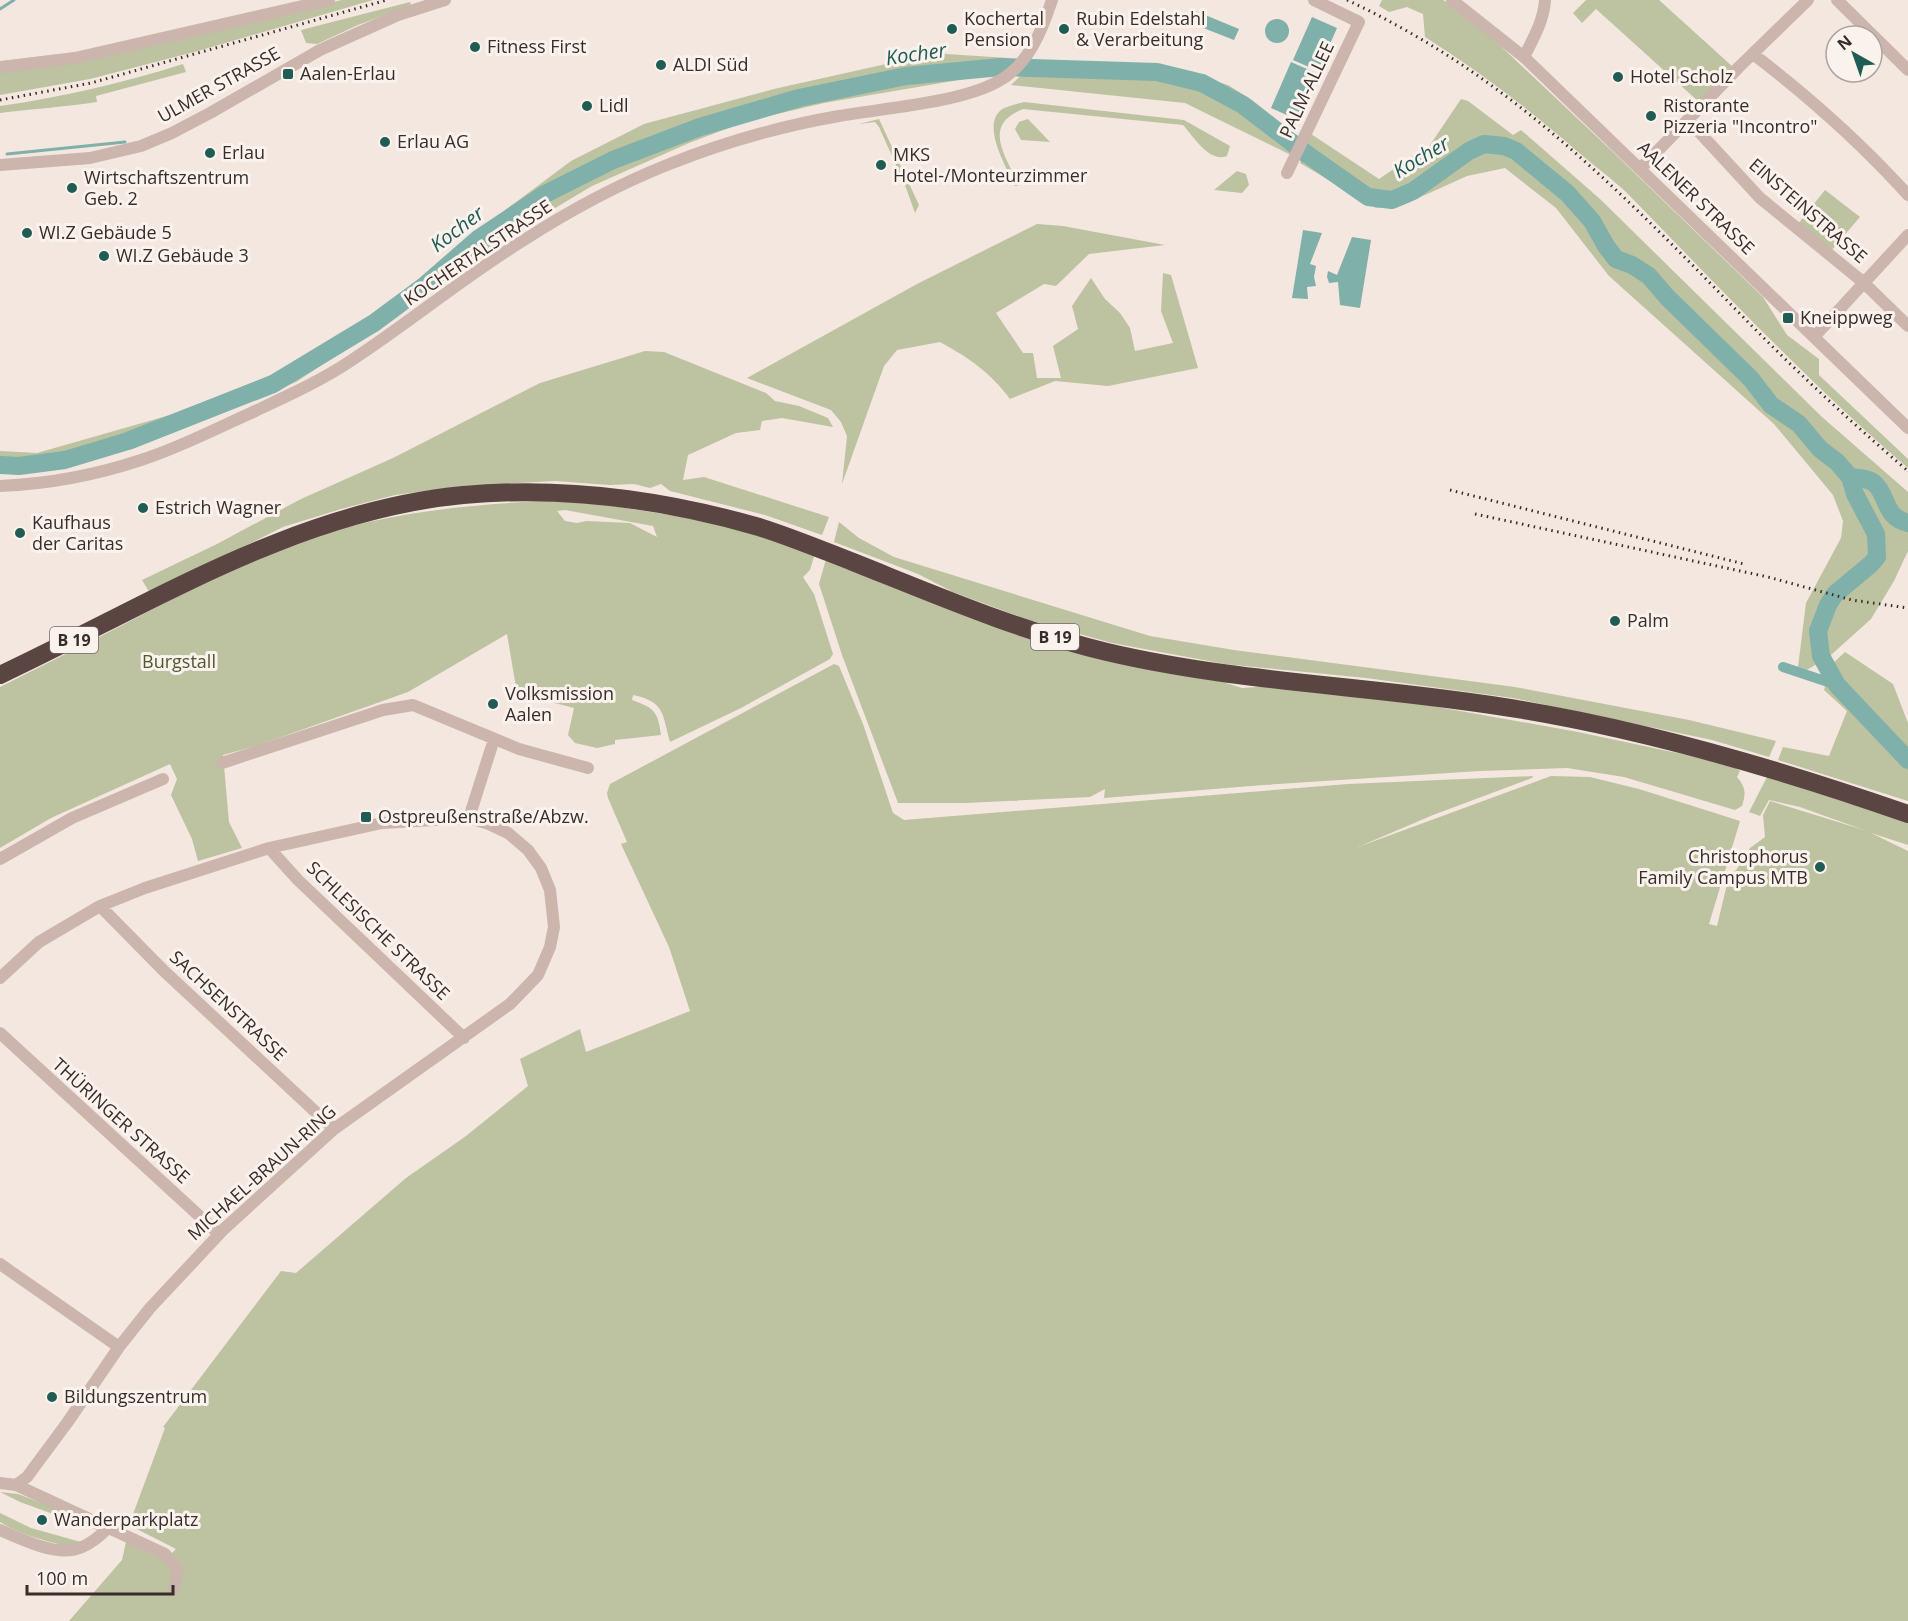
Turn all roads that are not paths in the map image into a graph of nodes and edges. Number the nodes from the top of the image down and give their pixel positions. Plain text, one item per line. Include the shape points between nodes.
1 (328, 0) edge
2 (445, 0) edge
3 (1052, 0) edge
4 (1314, 0) edge
5 (1452, 0) edge
6 (1545, 0) edge
7 (1808, 0) edge
8 (1837, 0) edge
9 (277, 6) edge
10 (1753, 54) junction
11 (1524, 57) junction
12 (0, 67) edge
13 (1908, 70) edge
14 (1688, 120) junction
15 (0, 165) edge
16 (1290, 167) dead end
17 (1640, 169) junction
18 (1908, 195) edge
19 (1908, 235) edge
20 (1863, 282) junction
21 (1908, 326) edge
22 (1814, 337) junction
23 (1908, 428) edge
24 (0, 486) edge
25 (0, 675) edge
26 (494, 739) junction
27 (222, 763) dead end
28 (588, 768) dead end
29 (163, 779) dead end
30 (1908, 814) edge
31 (469, 818) junction
32 (268, 848) junction
33 (0, 859) edge
34 (100, 906) junction
35 (0, 978) edge
36 (0, 1033) edge
37 (464, 1038) junction
38 (334, 1129) junction
39 (219, 1234) junction
40 (0, 1264) edge
41 (119, 1347) junction
42 (0, 1483) edge
43 (16, 1485) junction
44 (108, 1528) junction
45 (0, 1530) edge
46 (174, 1588) dead end

1 - 9 street
2 - 15 street, ULMER STRASSE via 398,15 320,50 182,128 141,146 90,158
3 - 24 street, KOCHERTALSTRASSE via 1042,31 1028,54 997,83 962,95 789,127 667,165 611,190 523,240 349,363 283,398 141,460 84,476
4 - 16 street, PALM-ALLEE via 1359,22
5 - 11 street, AALENER STRASSE
6 - 11 street via 1537,31
7 - 10 street
8 - 13 street
9 - 12 street via 75,58
10 - 14 street
10 - 18 street via 1786,79
11 - 17 street, AALENER STRASSE
14 - 17 street
14 - 20 street, EINSTEINSTRASSE via 1760,198
17 - 22 street, AALENER STRASSE
19 - 20 street
20 - 21 street, EINSTEINSTRASSE
20 - 22 street
22 - 23 street, AALENER STRASSE
25 - 30 highway, B 19 via 252,552 337,520 460,495 569,492 634,498 757,527 1014,625 1105,652 1248,676 1521,709 1607,725 1785,772
26 - 27 street via 413,705 383,710
26 - 28 street
26 - 31 street
29 - 33 street via 72,818
31 - 32 street via 382,823
31 - 37 street, MICHAEL-BRAUN-RING via 508,834 528,850 550,890 554,927 538,975 510,1004
32 - 34 street
32 - 37 street, SCHLESISCHE STRASSE
34 - 35 street via 39,942
34 - 38 street, SACHSENSTRASSE
36 - 39 street, THÜRINGER STRASSE
37 - 38 street, MICHAEL-BRAUN-RING
38 - 39 street, MICHAEL-BRAUN-RING
39 - 41 street, MICHAEL-BRAUN-RING
40 - 41 street
41 - 43 street, MICHAEL-BRAUN-RING via 27,1477
42 - 43 street
43 - 44 street
44 - 45 street via 95,1540 72,1550 51,1549
44 - 46 street via 165,1554 178,1570

